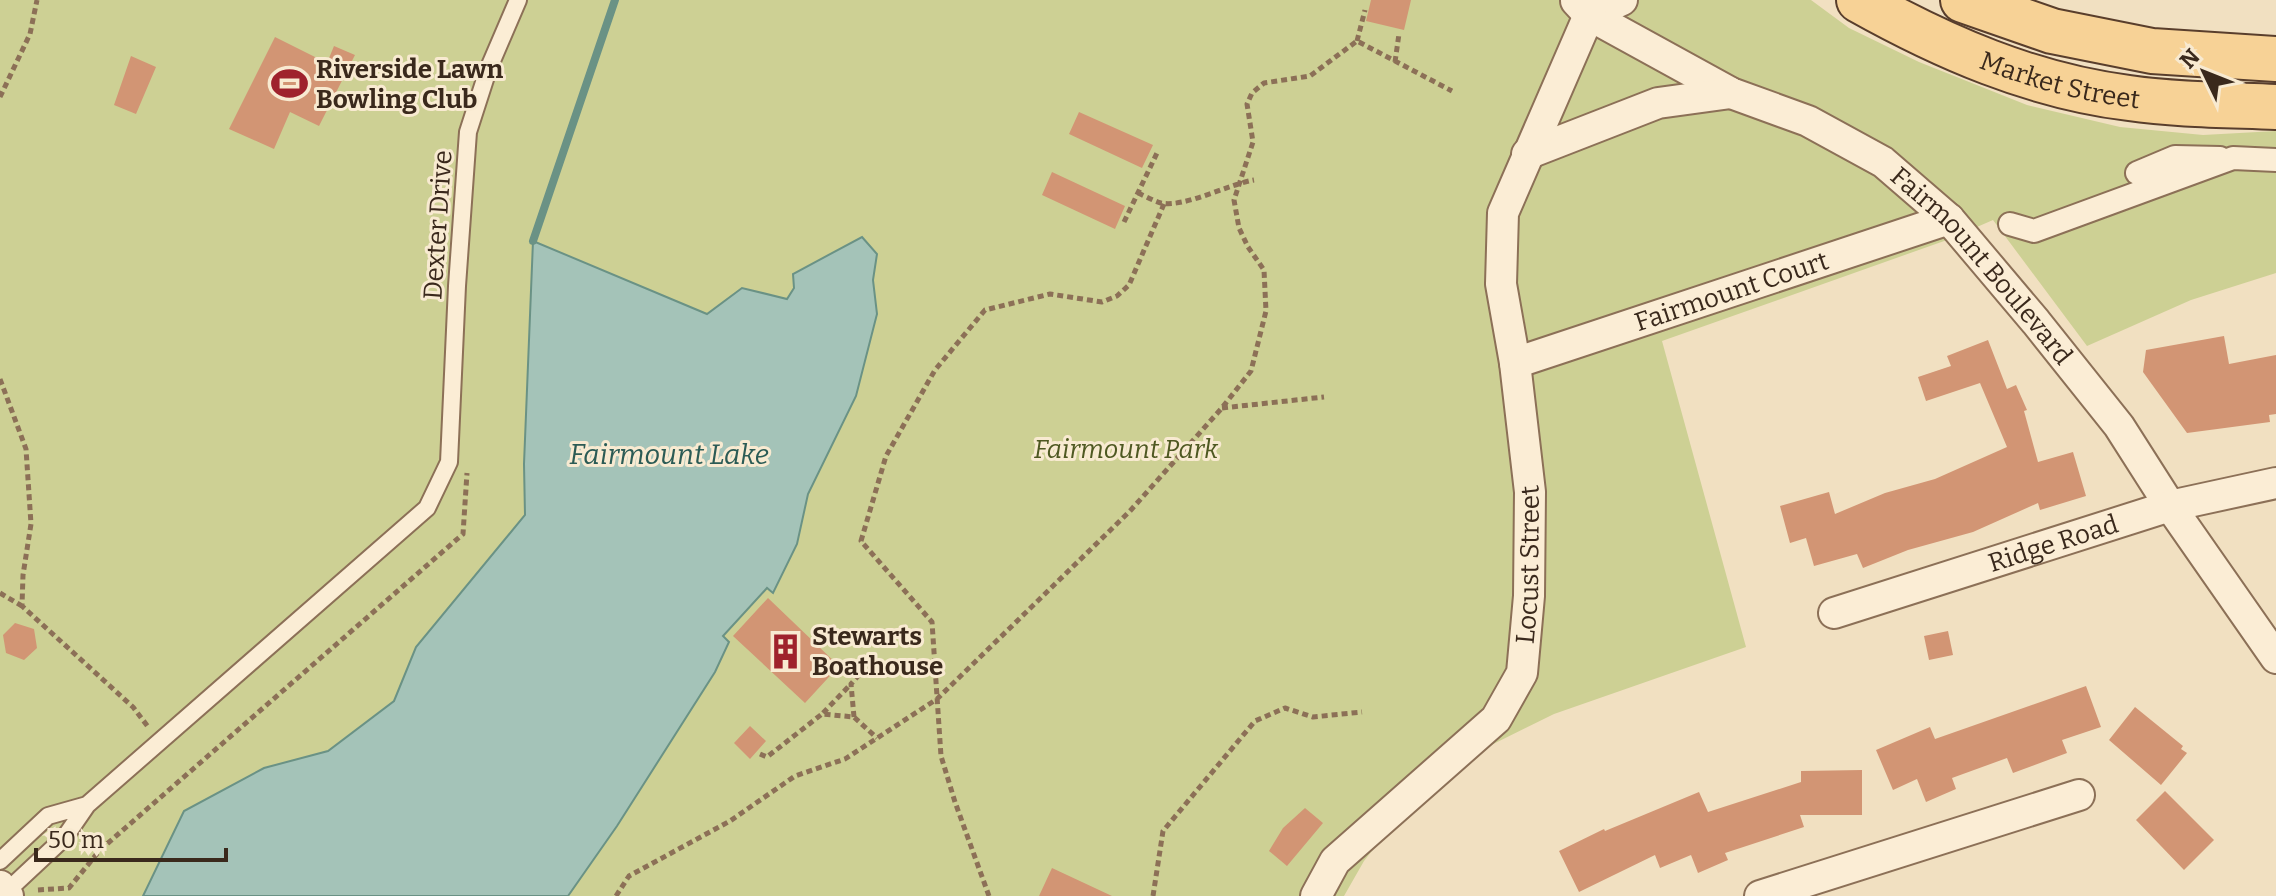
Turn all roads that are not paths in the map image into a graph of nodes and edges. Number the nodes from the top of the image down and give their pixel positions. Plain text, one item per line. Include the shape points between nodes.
1 (518, 0) edge
2 (1622, 0) edge
3 (1859, 0) edge
4 (1963, 0) edge
5 (1586, 5) edge
6 (2276, 59) edge
7 (1731, 93) junction
8 (2276, 107) edge
9 (1527, 154) junction
10 (2233, 158) junction
11 (2276, 160) edge
12 (2137, 173) dead end
13 (1949, 219) junction
14 (2010, 224) dead end
15 (1515, 363) junction
16 (2276, 483) edge
17 (2170, 506) junction
18 (1834, 613) dead end
19 (2276, 658) edge
20 (2079, 795) dead end
21 (87, 805) junction
22 (0, 861) edge
23 (4, 891) edge
24 (1316, 896) edge
25 (1760, 896) edge

1 - 21 lane, Dexter Drive via 468,132 449,462 427,508
2 - 5 street
3 - 8 main road, Market Street via 1922,35 2035,78 2128,98
4 - 6 main road, Market Street via 2052,31 2152,51
5 - 7 street, Fairmount Boulevard
5 - 9 street, Locust Street
7 - 9 street via 1658,103
7 - 13 street, Fairmount Boulevard via 1808,121 1883,162
9 - 15 street, Locust Street via 1503,213 1501,284
10 - 11 street
10 - 12 street via 2175,157
10 - 14 street via 2034,231
13 - 15 street, Fairmount Court
13 - 17 street, Fairmount Boulevard via 2119,426
15 - 24 street, Locust Street via 1530,492 1522,673 1496,719 1335,861
16 - 17 street, Ridge Road
17 - 18 street, Ridge Road
17 - 19 street, Fairmount Boulevard
20 - 25 street
21 - 22 lane via 48,816
21 - 23 lane via 65,837

